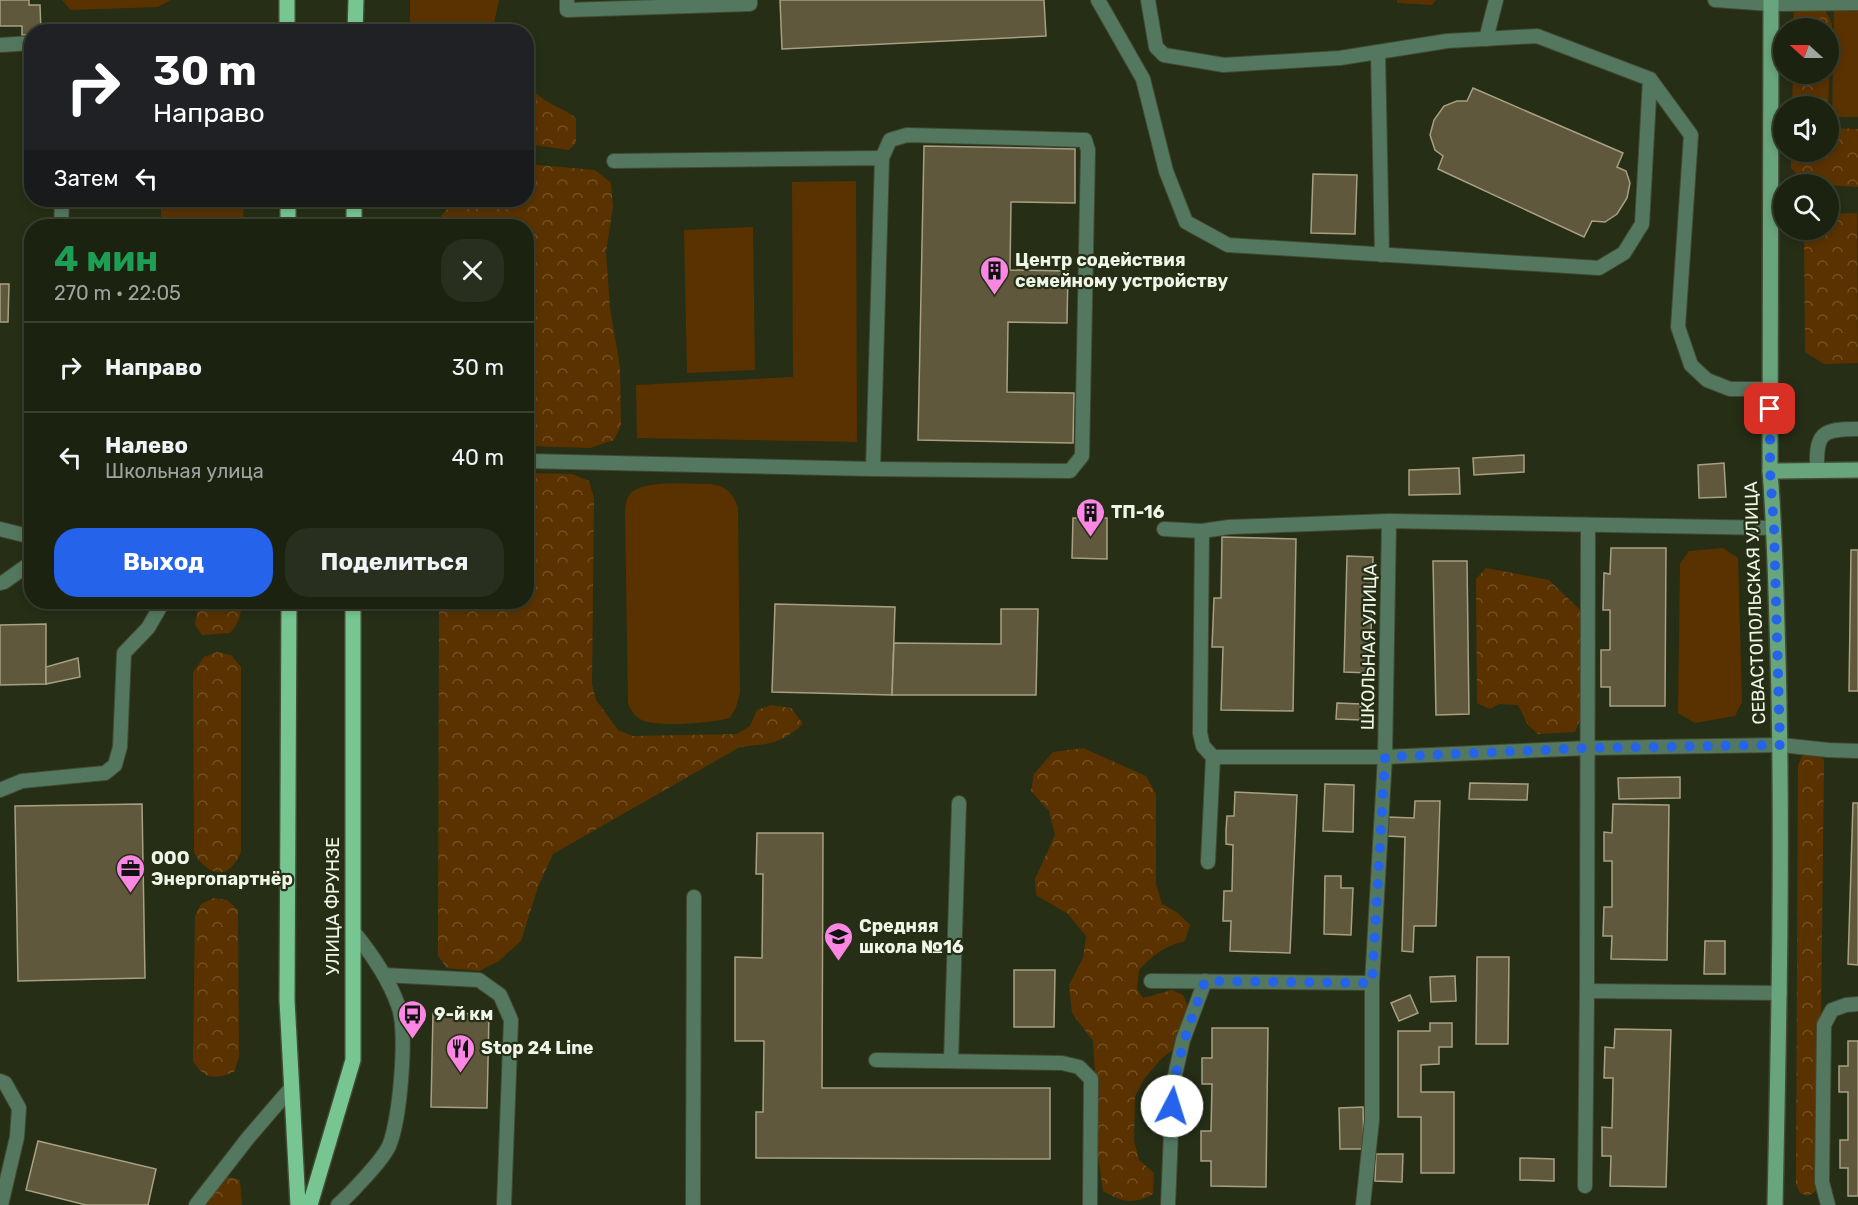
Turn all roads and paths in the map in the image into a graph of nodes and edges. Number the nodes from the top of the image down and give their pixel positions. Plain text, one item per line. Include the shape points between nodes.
1 (287, 0) edge
2 (356, 0) edge
3 (567, 0) edge
4 (750, 0) edge
5 (1098, 0) edge
6 (1148, 0) edge
7 (1496, 0) edge
8 (1715, 0) edge
9 (1771, 2) edge
10 (1858, 3) edge
11 (287, 24) edge
12 (355, 24) edge
13 (1486, 39) junction
14 (24, 44) edge
15 (0, 45) edge
16 (1378, 52) junction
17 (1650, 80) junction
18 (882, 158) junction
19 (614, 161) dead end
20 (1382, 255) junction
21 (1770, 388) junction
22 (1858, 429) edge
23 (534, 461) edge
24 (873, 469) junction
25 (1817, 470) junction
26 (1858, 470) edge
27 (1770, 471) junction
28 (1389, 521) junction
29 (1588, 525) junction
30 (1774, 528) junction
31 (0, 529) edge
32 (1164, 529) dead end
33 (1202, 531) junction
34 (24, 535) edge
35 (24, 568) edge
36 (0, 583) edge
37 (160, 609) edge
38 (289, 609) edge
39 (353, 609) edge
40 (1780, 745) junction
41 (1588, 748) junction
42 (1858, 751) edge
43 (1212, 757) junction
44 (1385, 757) junction
45 (0, 790) edge
46 (959, 803) dead end
47 (1208, 862) dead end
48 (694, 897) dead end
49 (352, 931) junction
50 (384, 975) junction
51 (1151, 981) dead end
52 (1205, 981) junction
53 (1372, 983) junction
54 (1587, 991) junction
55 (1780, 993) junction
56 (1858, 1004) edge
57 (876, 1060) dead end
58 (951, 1061) junction
59 (0, 1081) edge
60 (291, 1088) junction
61 (1585, 1185) dead end
62 (2, 1205) edge
63 (196, 1205) edge
64 (298, 1205) edge
65 (310, 1205) edge
66 (338, 1205) edge
67 (504, 1205) edge
68 (693, 1205) edge
69 (1090, 1205) edge
70 (1168, 1205) edge
71 (1363, 1205) edge
72 (1775, 1205) edge
73 (1828, 1205) edge

1 - 11 main road
2 - 12 main road
3 - 4 lane via 567,10 750,4
5 - 20 lane via 1143,78 1166,171 1186,222 1228,245
6 - 16 lane via 1156,47 1164,55 1224,65
7 - 13 lane
8 - 9 lane
9 - 10 lane
9 - 21 main road, СЕВАСТОПОЛЬСКАЯ УЛИЦА
13 - 16 lane
13 - 17 lane via 1537,36
14 - 15 lane
16 - 20 lane
17 - 20 lane via 1642,224 1624,253 1599,268
17 - 21 lane via 1691,135 1678,327 1691,365 1707,380 1730,389
18 - 19 lane
18 - 24 lane
18 - 24 lane via 890,140 907,135 1085,140 1088,150 1082,456 1070,471
21 - 27 main road, СЕВАСТОПОЛЬСКАЯ УЛИЦА
22 - 25 lane via 1837,429 1821,437 1816,447
23 - 24 lane
25 - 26 main road
25 - 27 main road
27 - 30 main road, СЕВАСТОПОЛЬСКАЯ УЛИЦА
28 - 29 lane
28 - 33 lane
28 - 44 lane, ШКОЛЬНАЯ УЛИЦА
29 - 30 lane
29 - 41 lane
30 - 40 main road, СЕВАСТОПОЛЬСКАЯ УЛИЦА
31 - 34 lane
32 - 33 lane
33 - 43 lane via 1200,733 1203,746
35 - 36 lane
37 - 45 lane via 124,653 120,747 115,765 105,773 22,781
38 - 60 main road via 287,1000
39 - 49 main road, УЛИЦА ФРУНЗЕ
40 - 41 lane
40 - 42 lane
40 - 55 main road, СЕВАСТОПОЛЬСКАЯ УЛИЦА
41 - 44 lane
41 - 54 lane
43 - 44 lane
43 - 47 lane
44 - 53 lane, ШКОЛЬНАЯ УЛИЦА
46 - 58 lane
48 - 68 lane
49 - 50 lane
49 - 65 main road, УЛИЦА ФРУНЗЕ via 353,1060
50 - 66 lane via 399,1006 403,1043 398,1117 388,1147
50 - 67 lane via 479,980 500,995 511,1020
51 - 52 lane
52 - 53 lane
52 - 70 lane via 1183,1040 1173,1084
53 - 71 lane, ШКОЛЬНАЯ УЛИЦА via 1372,1120
54 - 55 lane
54 - 61 lane
55 - 72 main road, СЕВАСТОПОЛЬСКАЯ УЛИЦА
56 - 73 lane via 1832,1010 1824,1025 1822,1182
57 - 58 lane
58 - 69 lane via 1062,1063 1079,1067 1091,1079
59 - 62 lane via 19,1108 17,1137
60 - 63 lane
60 - 64 main road

